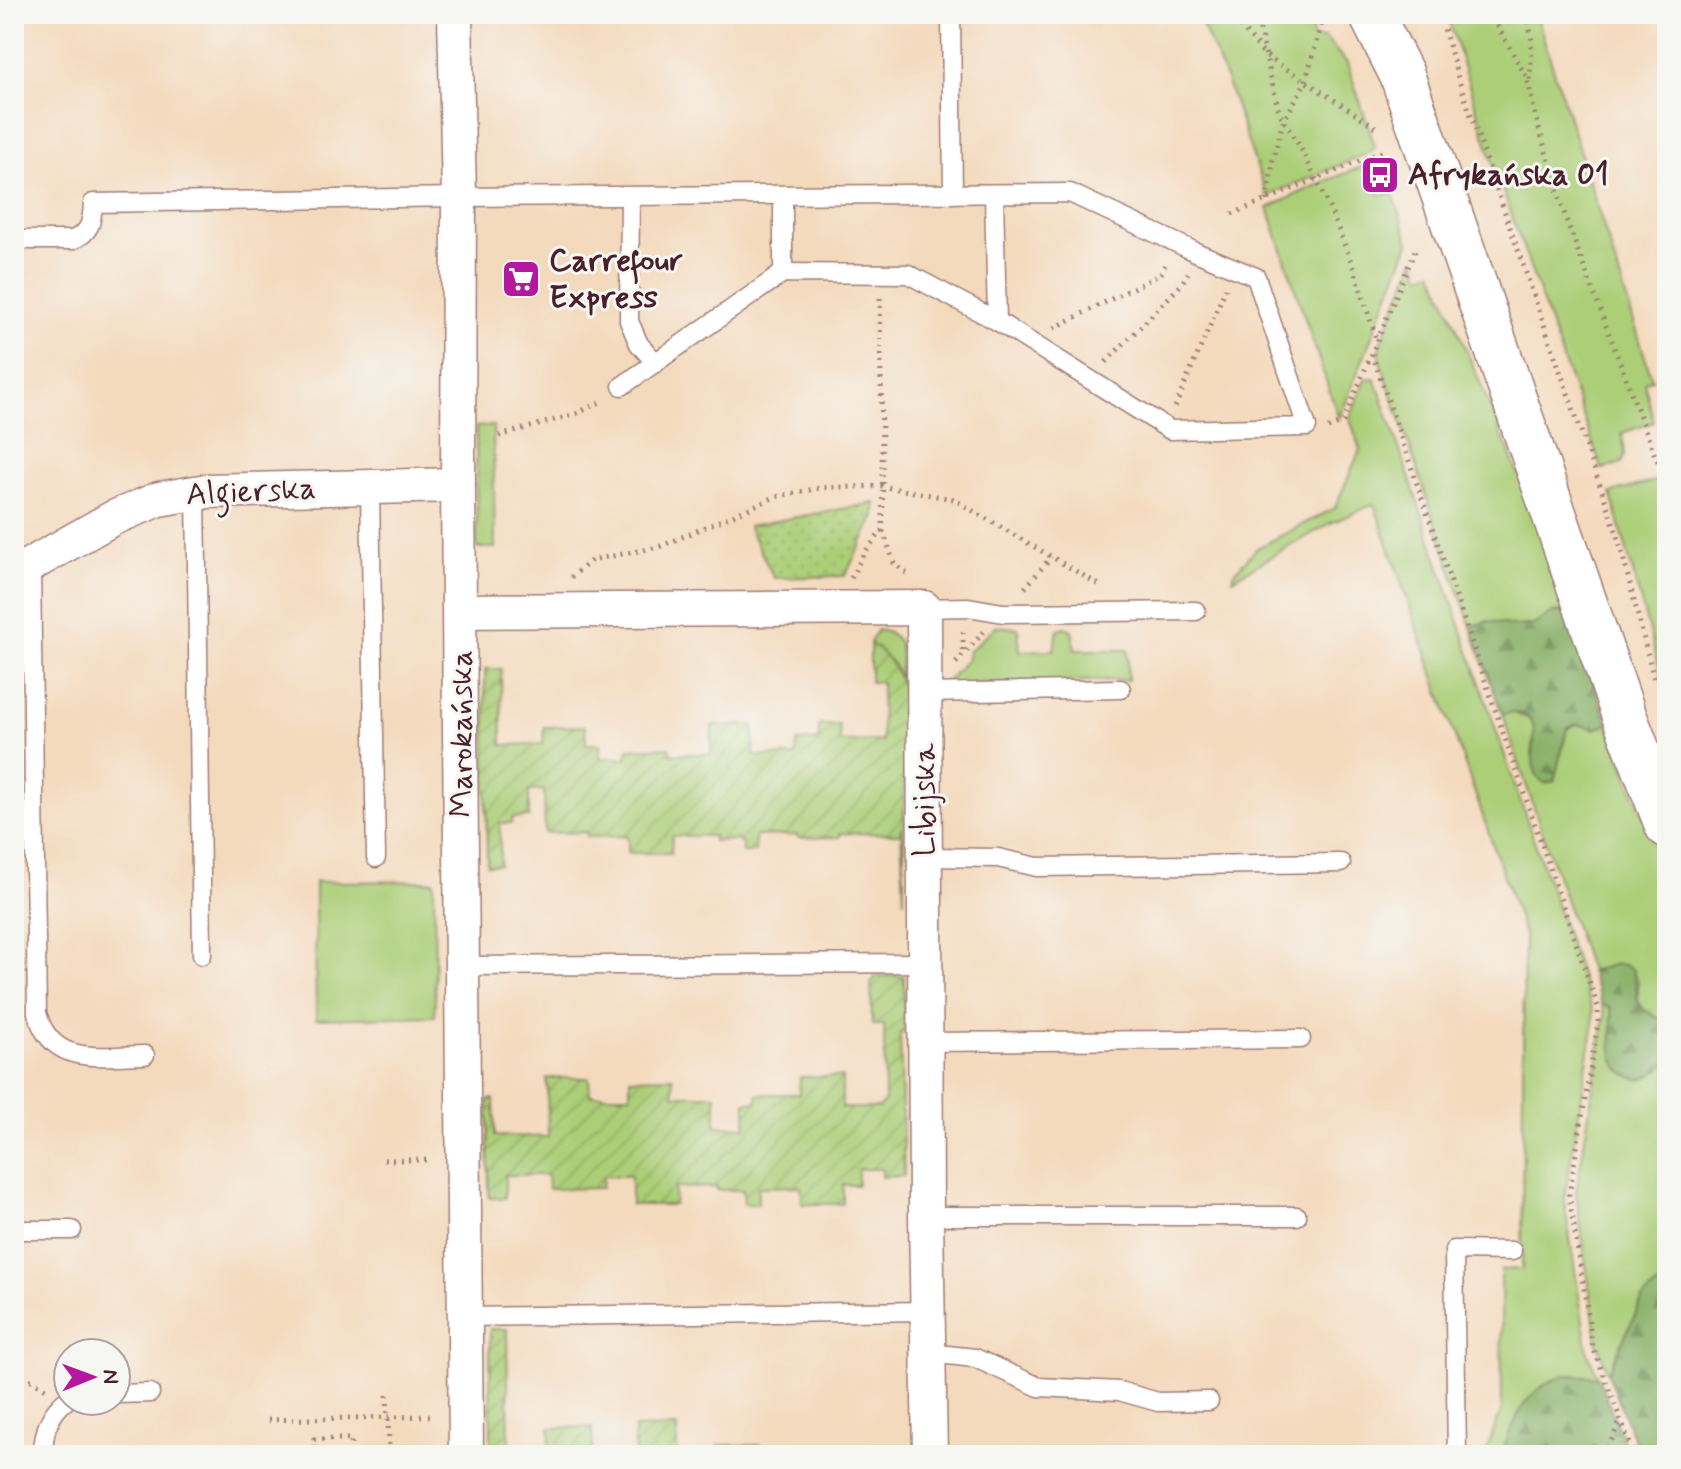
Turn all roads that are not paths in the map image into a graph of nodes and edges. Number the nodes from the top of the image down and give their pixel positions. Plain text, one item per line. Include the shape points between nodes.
1 (455, 14) edge
2 (951, 14) edge
3 (1371, 14) edge
4 (1395, 14) edge
5 (1402, 75) junction
6 (953, 194) junction
7 (994, 194) junction
8 (783, 196) junction
9 (459, 197) junction
10 (630, 197) junction
11 (14, 240) edge
12 (783, 273) junction
13 (997, 321) junction
14 (656, 363) junction
15 (622, 386) road end
16 (458, 485) junction
17 (370, 487) junction
18 (196, 492) junction
19 (22, 569) edge
20 (918, 593) junction
21 (461, 611) junction
22 (1196, 611) dead end
23 (1121, 689) dead end
24 (925, 693) junction
25 (1667, 825) edge
26 (925, 857) junction
27 (376, 858) dead end
28 (1341, 863) dead end
29 (202, 955) dead end
30 (925, 963) junction
31 (462, 966) junction
32 (1301, 1039) dead end
33 (925, 1042) junction
34 (145, 1055) dead end
35 (926, 1216) junction
36 (1297, 1216) dead end
37 (14, 1230) edge
38 (72, 1230) dead end
39 (1512, 1251) dead end
40 (929, 1311) junction
41 (465, 1317) junction
42 (929, 1353) junction
43 (150, 1393) dead end
44 (132, 1394) edge
45 (1209, 1401) dead end
46 (52, 1416) edge
47 (43, 1455) edge
48 (466, 1455) edge
49 (930, 1455) edge
50 (1457, 1455) edge

1 - 9 street, Marokańska
2 - 6 lane
3 - 5 street
4 - 5 street
5 - 25 street via 1622,710
6 - 7 lane
6 - 8 lane
7 - 13 lane
7 - 13 lane via 1070,193 1256,277 1307,427 1170,430
8 - 10 lane
8 - 12 lane
9 - 10 lane
9 - 11 lane via 93,203 92,221 81,236
9 - 16 street, Marokańska
10 - 14 lane via 629,321 639,344
12 - 13 lane via 908,274
12 - 14 lane
14 - 15 lane
16 - 17 street, Algierska
16 - 21 street, Marokańska
17 - 18 street, Algierska
17 - 27 lane
18 - 19 street, Algierska via 159,499 113,518
18 - 29 lane
19 - 34 lane via 37,1013 50,1041 62,1051 80,1056
20 - 21 street
20 - 22 lane via 1003,613
20 - 24 street, Libijska
21 - 31 street, Marokańska
23 - 24 lane
24 - 26 street, Libijska
26 - 28 lane via 998,858 1037,867
26 - 30 street, Libijska
30 - 31 lane
30 - 33 street, Libijska
31 - 41 street, Marokańska
32 - 33 lane
33 - 35 street, Libijska
35 - 36 lane
35 - 40 street, Libijska
37 - 38 lane
39 - 50 lane via 1454,1250
40 - 41 lane
40 - 42 street, Libijska
41 - 48 street, Marokańska
42 - 45 lane via 975,1358 1039,1387 1119,1391 1158,1402
42 - 49 street, Libijska
43 - 44 lane
46 - 47 lane

